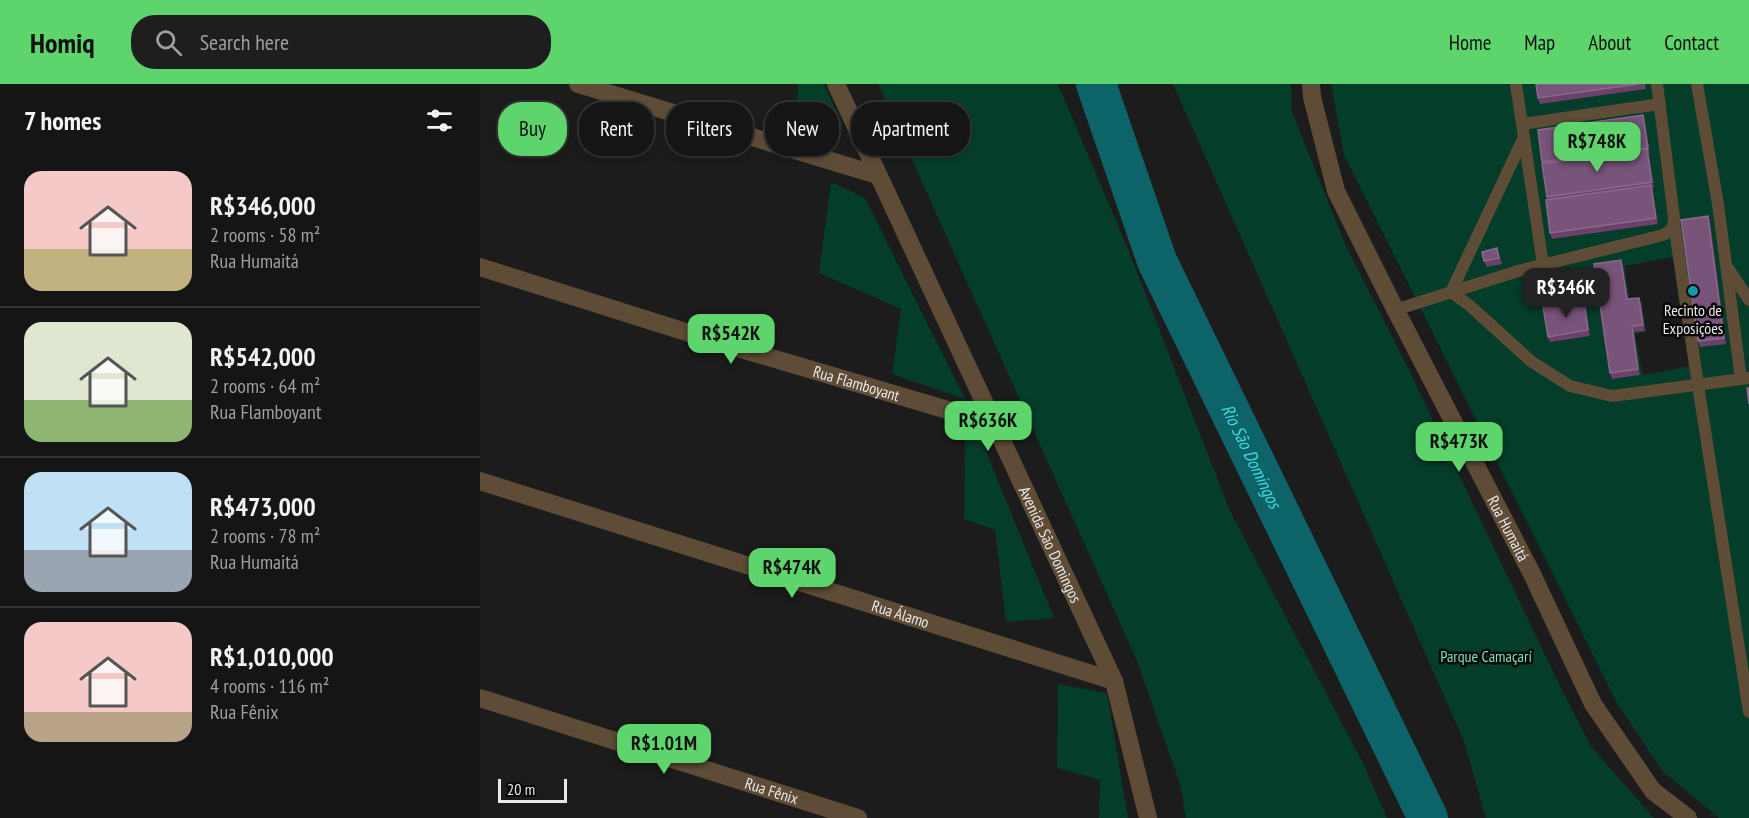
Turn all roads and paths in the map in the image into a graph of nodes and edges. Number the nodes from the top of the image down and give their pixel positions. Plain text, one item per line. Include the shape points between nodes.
1 (578, 84) edge
2 (837, 84) edge
3 (1311, 84) edge
4 (1516, 84) edge
5 (1657, 84) edge
6 (1697, 84) edge
7 (1660, 104) junction
8 (1523, 131) junction
9 (878, 175) junction
10 (1674, 224) junction
11 (1543, 265) junction
12 (1726, 266) junction
13 (480, 267) edge
14 (1451, 292) junction
15 (1749, 300) edge
16 (1395, 310) junction
17 (1745, 378) edge
18 (1698, 385) junction
19 (995, 424) junction
20 (480, 481) edge
21 (1114, 681) junction
22 (480, 698) edge
23 (1749, 712) edge
24 (858, 818) edge
25 (1148, 818) edge
26 (1688, 818) edge

1 - 9 street
2 - 9 street, Avenida São Domingos
3 - 16 street, Rua Humaitá via 1336,191
4 - 8 lane
5 - 7 lane
6 - 12 lane
7 - 8 lane
7 - 10 lane
8 - 11 lane
8 - 14 lane
9 - 19 street, Avenida São Domingos
10 - 11 lane via 1663,235
10 - 18 lane
11 - 14 lane
12 - 15 lane
12 - 17 lane
13 - 19 street, Rua Flamboyant
14 - 16 lane
14 - 18 lane via 1532,362 1570,386 1612,396
16 - 26 street, Rua Humaitá via 1532,574 1593,704 1653,791
17 - 18 lane
18 - 23 lane
19 - 21 street, Avenida São Domingos
20 - 21 street, Rua Álamo
21 - 25 street, Avenida São Domingos
22 - 24 street, Rua Fênix

